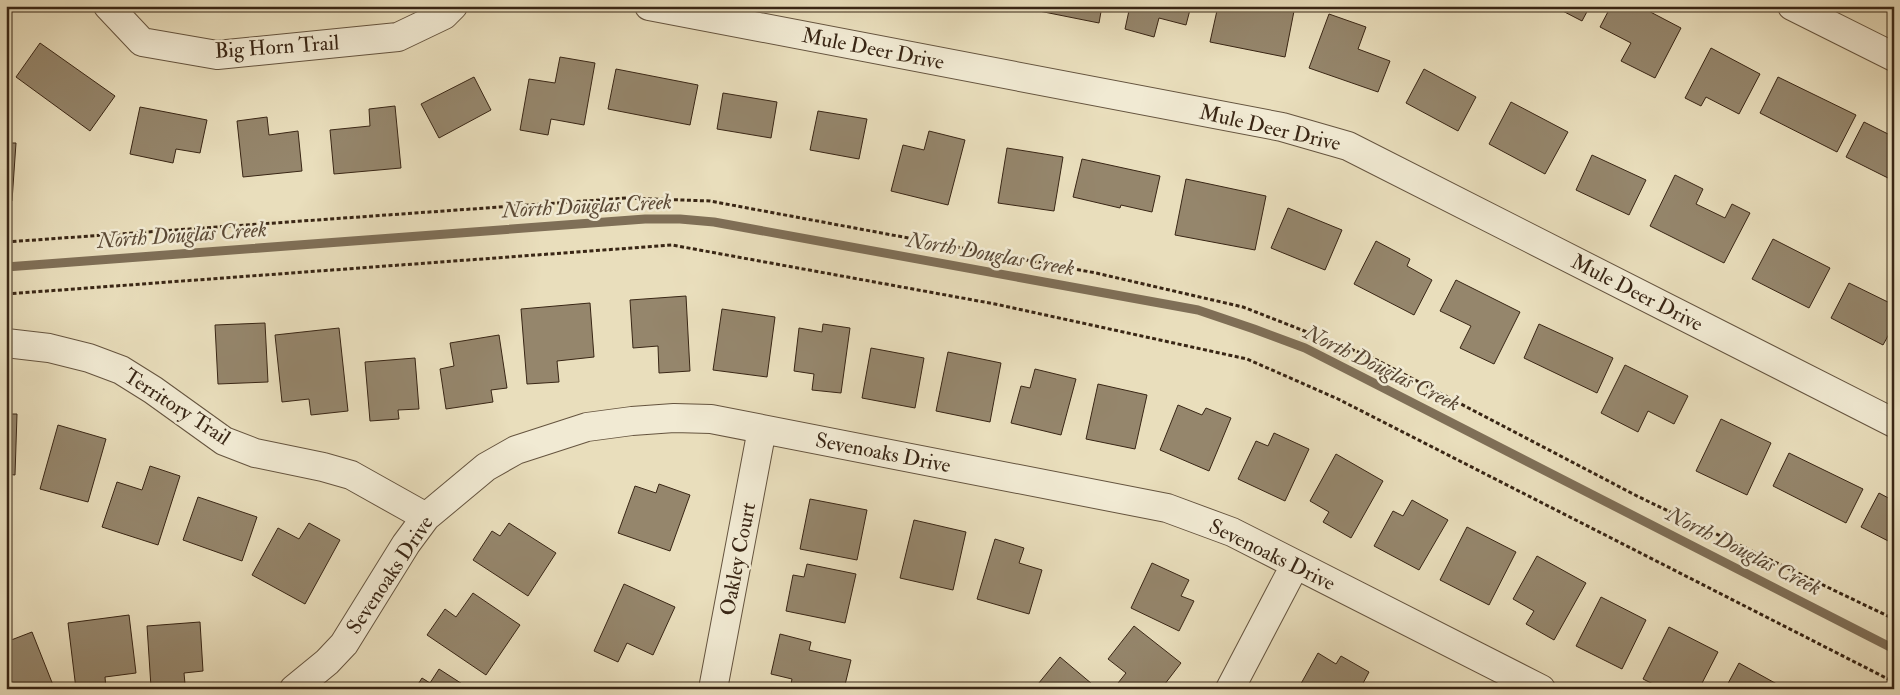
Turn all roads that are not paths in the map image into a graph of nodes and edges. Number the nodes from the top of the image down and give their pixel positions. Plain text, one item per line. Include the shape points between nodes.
1 (108, 6) edge
2 (453, 6) edge
3 (649, 6) edge
4 (1792, 6) edge
5 (1894, 57) edge
6 (6, 343) edge
7 (1894, 423) edge
8 (762, 429) junction
9 (426, 517) junction
10 (1295, 565) junction
11 (294, 689) edge
12 (713, 689) edge
13 (1230, 689) edge
14 (1541, 689) edge

1 - 2 street, Big Horn Trail via 142,42 217,55 398,37 444,14
3 - 7 street, Mule Deer Drive via 1282,127 1348,146
4 - 5 street
6 - 9 street, Territory Trail via 49,348 121,370 224,441 255,453 351,475
8 - 9 street, Sevenoaks Drive via 711,419 674,418 587,427 508,454 486,467
8 - 10 street, Sevenoaks Drive via 1167,508 1232,532
8 - 12 street, Oakley Court
9 - 11 street, Sevenoaks Drive via 344,644 328,662
10 - 13 street
10 - 14 street, Sevenoaks Drive

